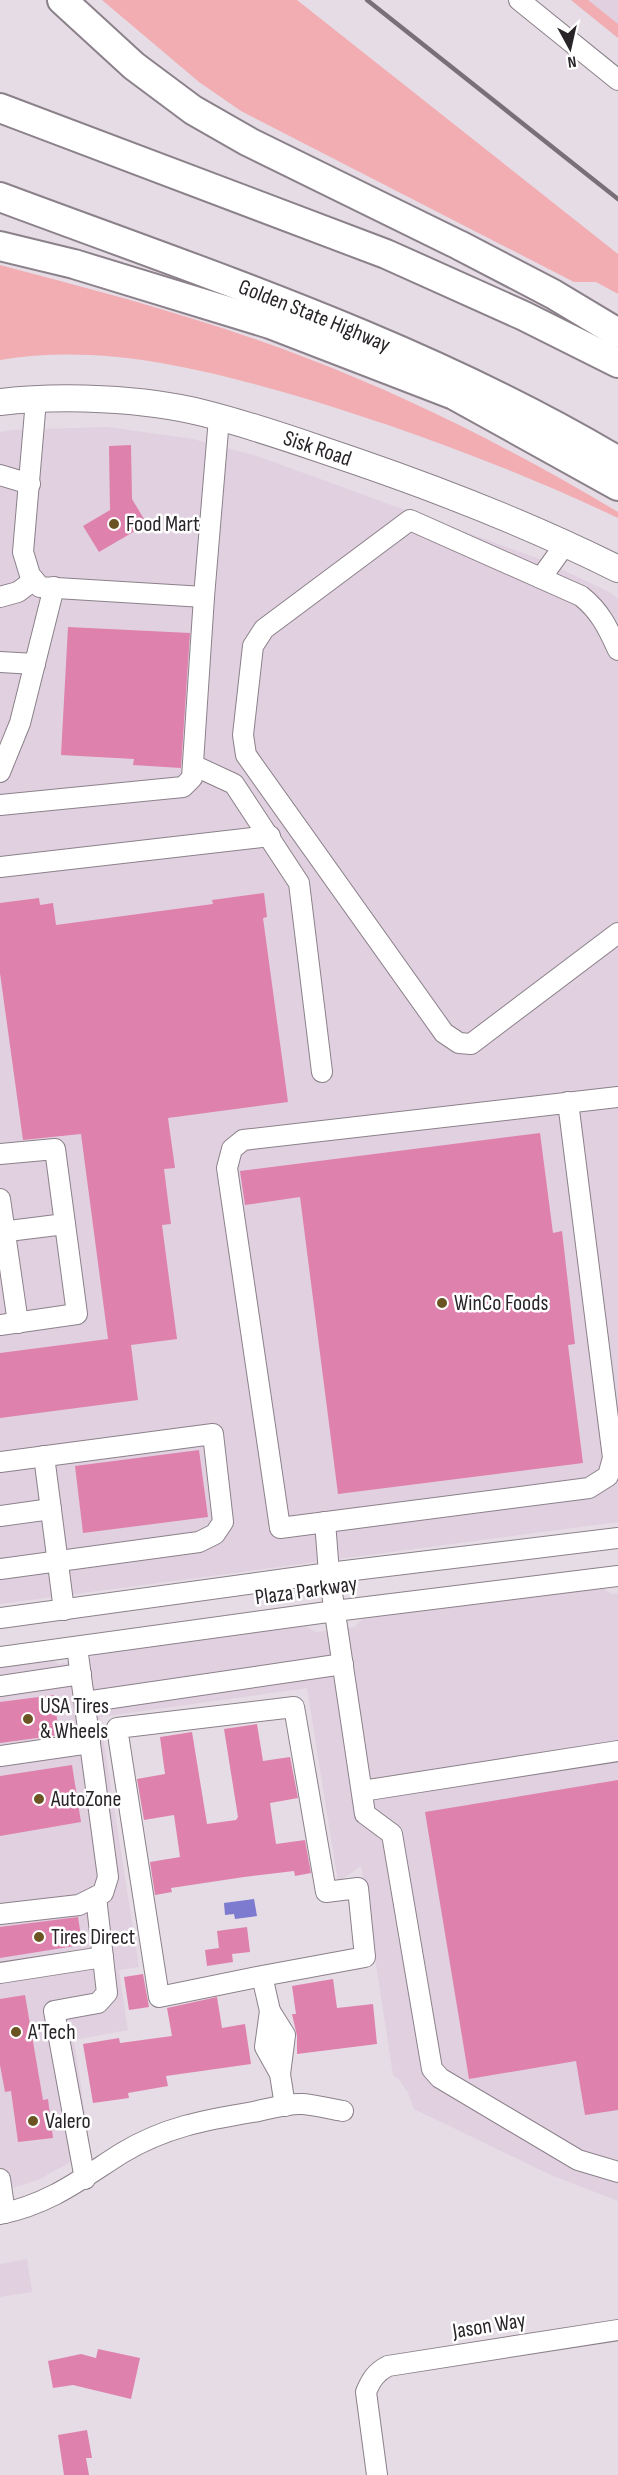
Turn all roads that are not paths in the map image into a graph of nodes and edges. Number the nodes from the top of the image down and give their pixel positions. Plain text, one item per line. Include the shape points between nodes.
1 (62, 0) edge
2 (519, 0) edge
3 (618, 80) edge
4 (0, 108) edge
5 (0, 197) edge
6 (0, 246) edge
7 (618, 333) edge
8 (618, 363) edge
9 (36, 400) junction
10 (0, 402) edge
11 (219, 418) junction
12 (618, 461) edge
13 (0, 475) edge
14 (30, 484) junction
15 (618, 486) edge
16 (566, 543) junction
17 (618, 569) edge
18 (542, 578) junction
19 (34, 580) junction
20 (54, 587) junction
21 (0, 597) edge
22 (204, 597) junction
23 (618, 650) edge
24 (0, 662) edge
25 (35, 664) junction
26 (0, 721) edge
27 (20, 723) junction
28 (194, 765) junction
29 (0, 772) edge
30 (0, 805) edge
31 (270, 836) junction
32 (0, 867) edge
33 (618, 933) edge
34 (322, 1071) dead end
35 (618, 1097) edge
36 (568, 1102) junction
37 (0, 1154) edge
38 (0, 1199) edge
39 (65, 1224) junction
40 (2, 1232) edge
41 (9, 1324) edge
42 (44, 1456) junction
43 (0, 1462) edge
44 (51, 1509) junction
45 (0, 1516) edge
46 (325, 1522) junction
47 (618, 1540) edge
48 (59, 1561) junction
49 (0, 1569) edge
50 (329, 1573) junction
51 (618, 1576) edge
52 (64, 1610) junction
53 (335, 1611) junction
54 (0, 1618) edge
55 (77, 1647) junction
56 (0, 1657) edge
57 (343, 1664) junction
58 (81, 1674) junction
59 (0, 1686) edge
60 (85, 1702) junction
61 (90, 1743) junction
62 (618, 1751) edge
63 (0, 1756) edge
64 (362, 1791) junction
65 (96, 1897) junction
66 (0, 1914) edge
67 (103, 1958) junction
68 (0, 1973) edge
69 (262, 1976) junction
70 (285, 2106) junction
71 (343, 2111) dead end
72 (618, 2172) edge
73 (0, 2179) edge
74 (85, 2179) junction
75 (2, 2214) edge
76 (618, 2330) edge
77 (377, 2475) edge

1 - 7 highway via 134,66 193,110 542,289
2 - 3 street
4 - 8 highway via 386,255
5 - 12 highway, Golden State Highway via 350,328 510,402
6 - 15 highway via 74,264 270,324 411,378 454,395
9 - 10 main road, Sisk Road
9 - 11 main road, Sisk Road via 141,403
9 - 14 street
11 - 16 main road, Sisk Road via 411,480
11 - 22 street
13 - 14 street
14 - 19 street via 23,552
16 - 17 main road, Sisk Road
16 - 18 street
18 - 23 street via 595,607
18 - 33 street via 410,520 264,629 254,646 243,744 246,755 444,1033 459,1043 471,1044
19 - 20 street via 40,587
19 - 21 street via 18,592
20 - 22 street
20 - 25 street
22 - 28 street
24 - 25 street
25 - 27 street
26 - 27 street
27 - 29 street
28 - 30 street via 192,778 183,787
28 - 31 street via 234,784
31 - 32 street
31 - 34 street via 299,883
35 - 36 street
36 - 46 street via 613,1458 608,1476 589,1488
36 - 46 street via 243,1140 232,1149 227,1168 280,1528
37 - 39 street via 55,1149
38 - 40 street
39 - 40 street
39 - 41 street via 77,1314
40 - 41 street
42 - 43 street
42 - 44 street
42 - 48 street via 213,1434 224,1522 215,1534 199,1542
44 - 45 street
44 - 48 street
46 - 50 street
47 - 50 street, Plaza Parkway
48 - 49 street
48 - 52 street
50 - 52 street, Plaza Parkway
50 - 53 street
51 - 53 street, Plaza Parkway
52 - 54 street, Plaza Parkway
53 - 55 street, Plaza Parkway
53 - 57 street
55 - 56 street, Plaza Parkway
55 - 58 street
57 - 60 street
57 - 64 street
58 - 59 street
58 - 60 street
60 - 61 street
61 - 63 street
61 - 65 street via 108,1877 104,1893
62 - 64 street
64 - 72 street via 365,1814 392,1834 432,2068 440,2078 578,2160
65 - 66 street via 79,1905
65 - 67 street
67 - 68 street
67 - 74 street via 107,1993 98,2003 54,2012
69 - 69 street via 365,1956 358,1888 326,1892 294,1707 117,1728 159,1997
69 - 70 street via 270,2012 285,2035 280,2074
70 - 71 street via 302,2104
70 - 74 street via 167,2130
73 - 75 street
74 - 75 street via 48,2199
76 - 77 street, Jason Way via 388,2366 371,2379 366,2392

